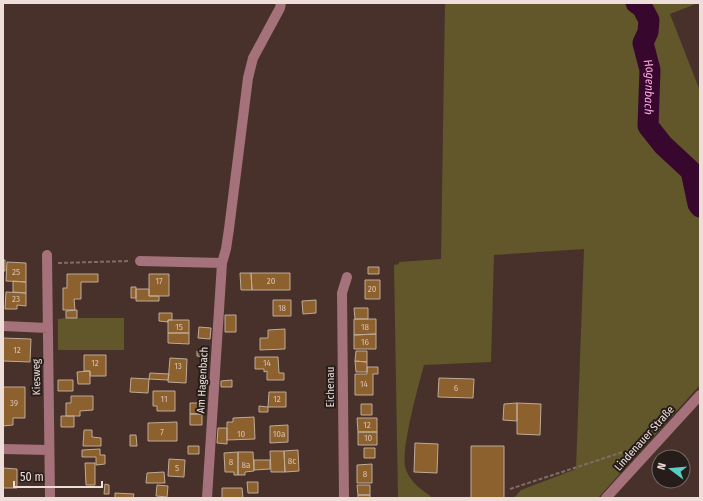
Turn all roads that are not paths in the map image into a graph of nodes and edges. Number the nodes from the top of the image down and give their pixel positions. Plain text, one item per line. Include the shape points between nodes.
1 (281, 3) edge
2 (47, 259) road end
3 (140, 261) road end
4 (222, 263) junction
5 (347, 277) dead end
6 (3, 326) edge
7 (48, 328) junction
8 (700, 395) edge
9 (3, 449) edge
10 (49, 450) junction
11 (50, 498) edge
12 (207, 498) edge
13 (344, 498) edge
14 (606, 498) edge

1 - 4 street, Am Hagenbach via 253,58 248,78 226,249
2 - 7 street, Kiesweg
3 - 4 street
4 - 12 street, Am Hagenbach
5 - 13 street, Eichenau via 342,293
6 - 7 street
7 - 10 street, Kiesweg
8 - 14 street, Lindenauer Straße
9 - 10 street
10 - 11 street, Kiesweg

